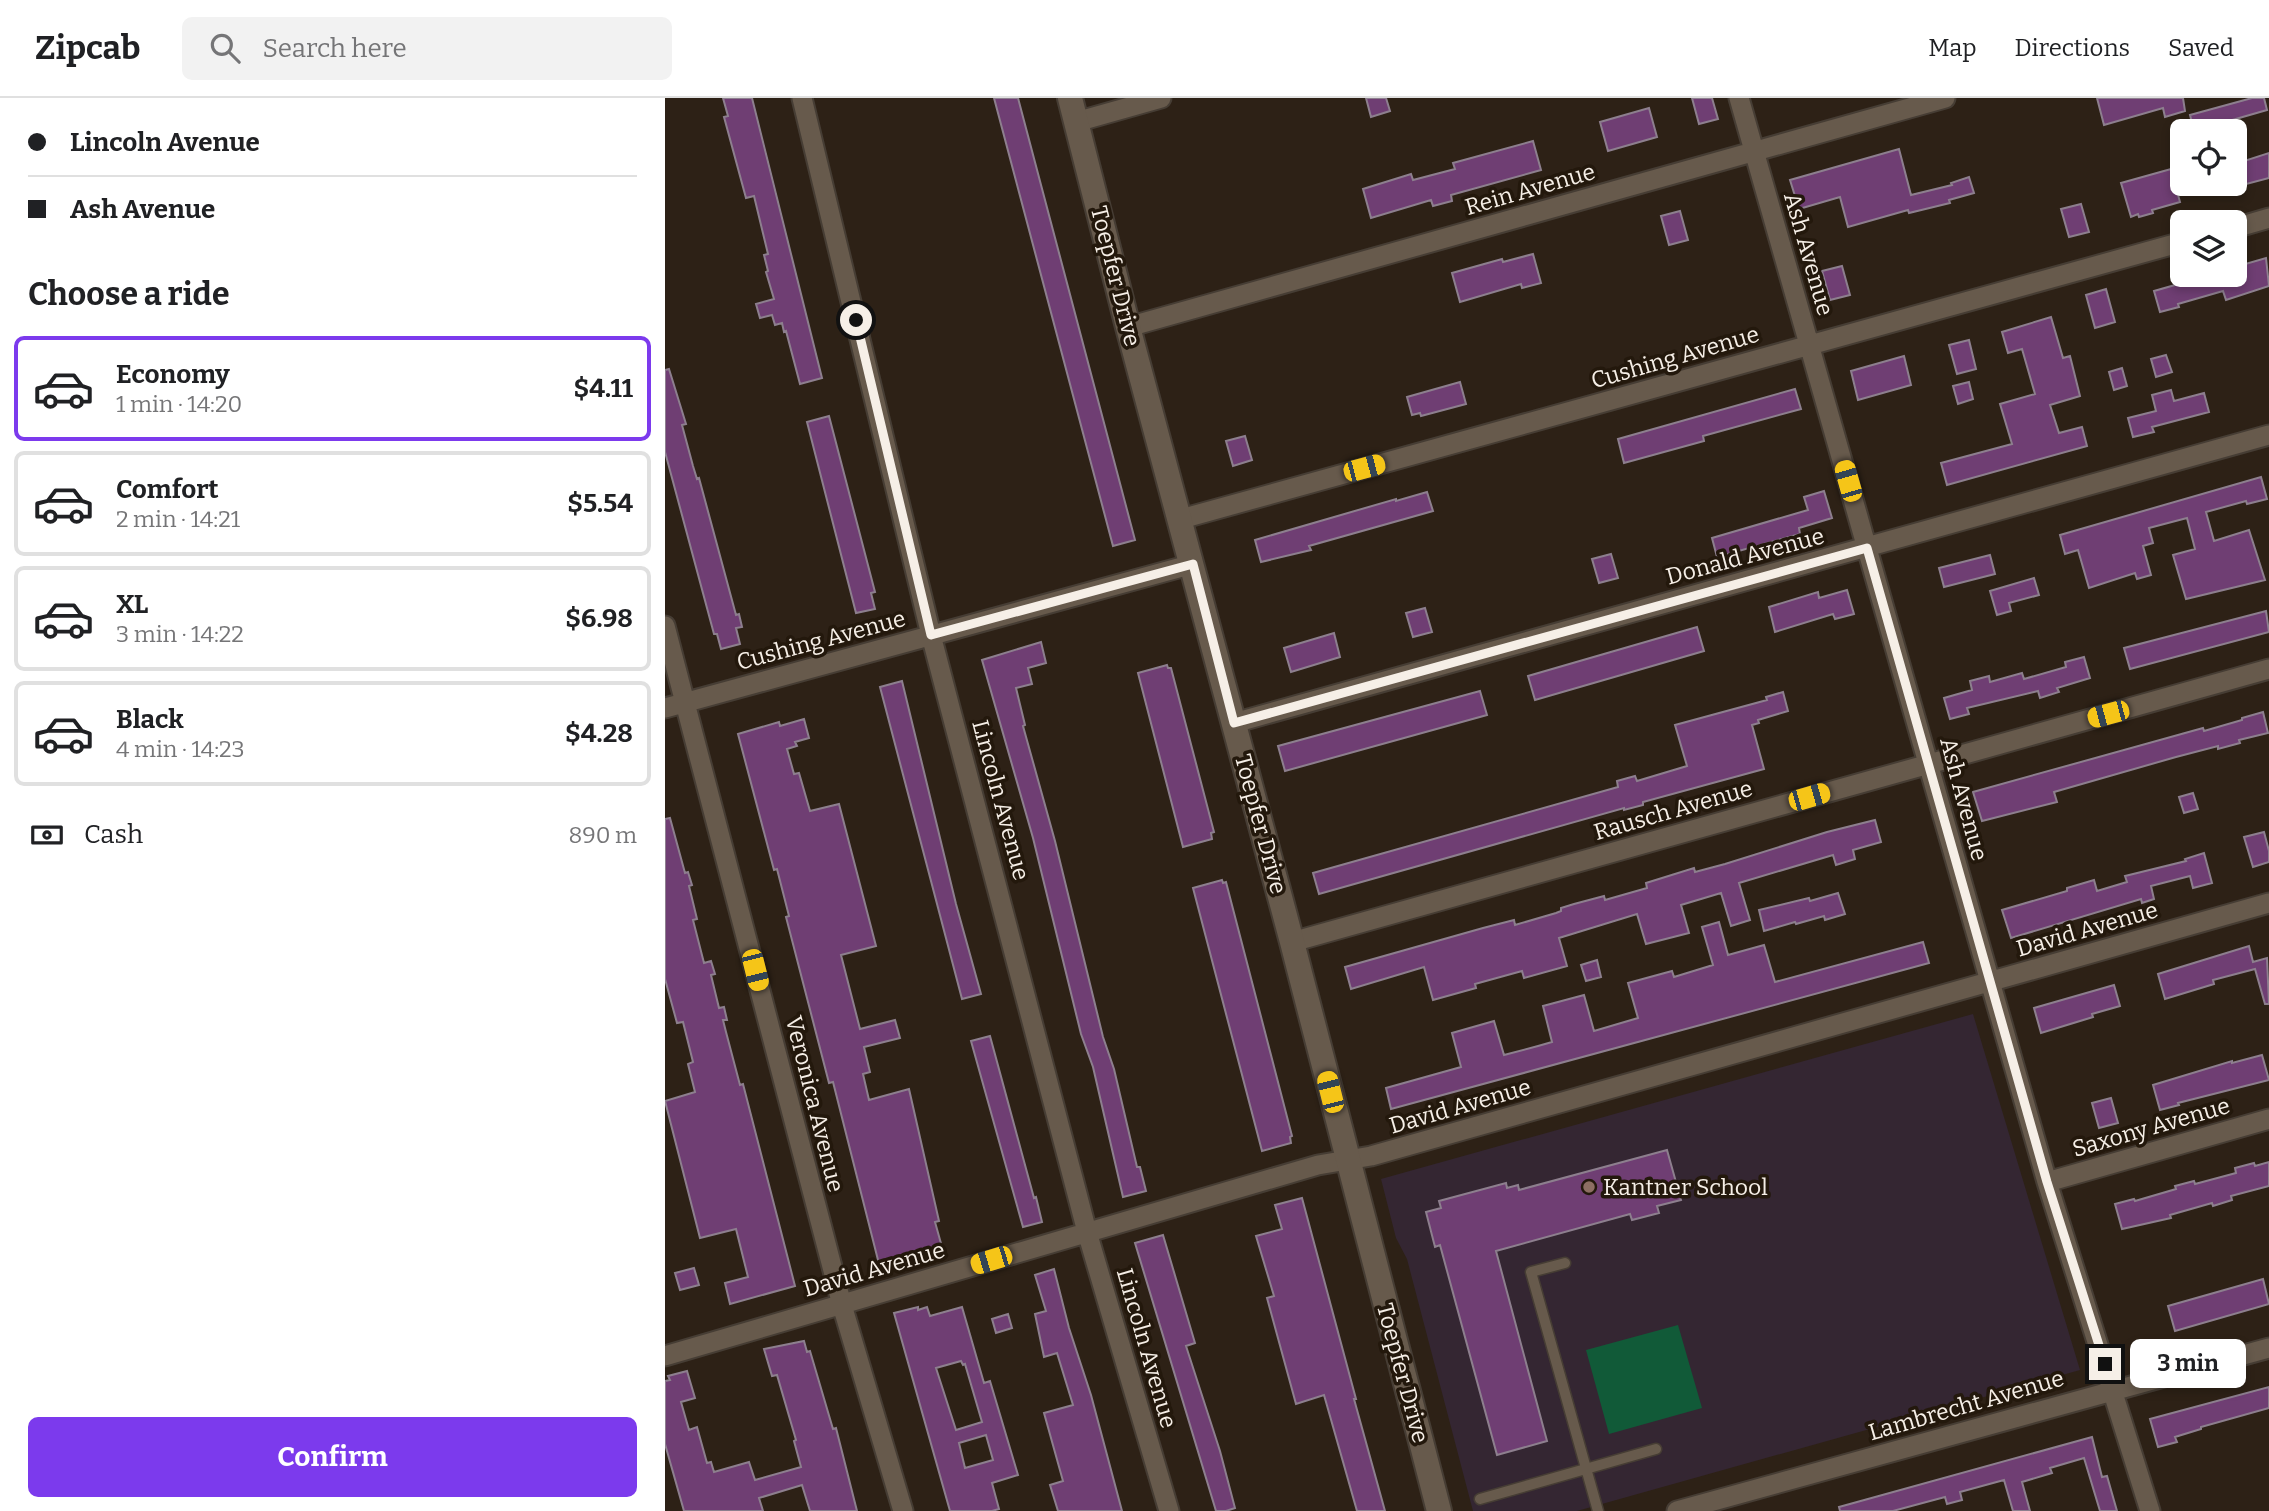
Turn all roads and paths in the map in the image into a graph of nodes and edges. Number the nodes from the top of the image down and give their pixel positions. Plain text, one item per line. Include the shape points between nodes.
1 (802, 98) edge
2 (1161, 98) edge
3 (1739, 98) edge
4 (1945, 98) edge
5 (1073, 110) edge
6 (1755, 151) junction
7 (2269, 218) edge
8 (2247, 224) edge
9 (2170, 245) edge
10 (1128, 327) junction
11 (1809, 345) junction
12 (2269, 435) edge
13 (1181, 519) junction
14 (1867, 548) junction
15 (1193, 564) junction
16 (665, 626) edge
17 (931, 635) junction
18 (2269, 669) edge
19 (686, 702) junction
20 (665, 708) edge
21 (1234, 723) junction
22 (1929, 763) junction
23 (2269, 903) edge
24 (1292, 942) junction
25 (1989, 982) junction
26 (2269, 1119) edge
27 (1347, 1161) junction
28 (2047, 1182) junction
29 (1087, 1232) junction
30 (1566, 1264) dead end
31 (842, 1305) junction
32 (2269, 1348) edge
33 (665, 1356) edge
34 (2113, 1390) junction
35 (1656, 1449) dead end
36 (1586, 1468) junction
37 (1480, 1499) dead end
38 (903, 1511) edge
39 (1169, 1511) edge
40 (1439, 1511) edge
41 (1598, 1511) edge
42 (1677, 1511) edge
43 (2150, 1511) edge

1 - 17 street, Lincoln Avenue
2 - 5 street
3 - 6 street, Ash Avenue
4 - 6 street, Rein Avenue
5 - 10 street, Toepfer Drive
6 - 10 street, Rein Avenue
6 - 11 street, Ash Avenue
7 - 8 street
9 - 11 street, Cushing Avenue
10 - 13 street, Toepfer Drive
11 - 13 street, Cushing Avenue
11 - 14 street, Ash Avenue
12 - 14 street, Donald Avenue
13 - 15 street, Toepfer Drive
14 - 21 street, Donald Avenue
14 - 22 street, Ash Avenue
15 - 17 street, Cushing Avenue
15 - 21 street, Toepfer Drive
16 - 19 street, Veronica Avenue
17 - 19 street, Cushing Avenue
17 - 29 street, Lincoln Avenue
18 - 22 street, Rausch Avenue
19 - 20 street, Cushing Avenue
19 - 31 street, Veronica Avenue
21 - 24 street, Toepfer Drive
22 - 24 street, Rausch Avenue
22 - 25 street, Ash Avenue
23 - 25 street, David Avenue
24 - 27 street, Toepfer Drive
25 - 27 street, David Avenue
25 - 28 street, Ash Avenue
26 - 28 street, Saxony Avenue
27 - 29 street, David Avenue via 1318,1165
27 - 40 street, Toepfer Drive
28 - 34 street, Ash Avenue
29 - 31 street, David Avenue
29 - 39 street, Lincoln Avenue
30 - 36 lane via 1531,1272
31 - 33 street, David Avenue
31 - 38 street, Veronica Avenue
32 - 34 street, Lambrecht Avenue
34 - 42 street, Lambrecht Avenue
34 - 43 street, Ash Avenue
35 - 36 lane
36 - 37 lane
36 - 41 lane

